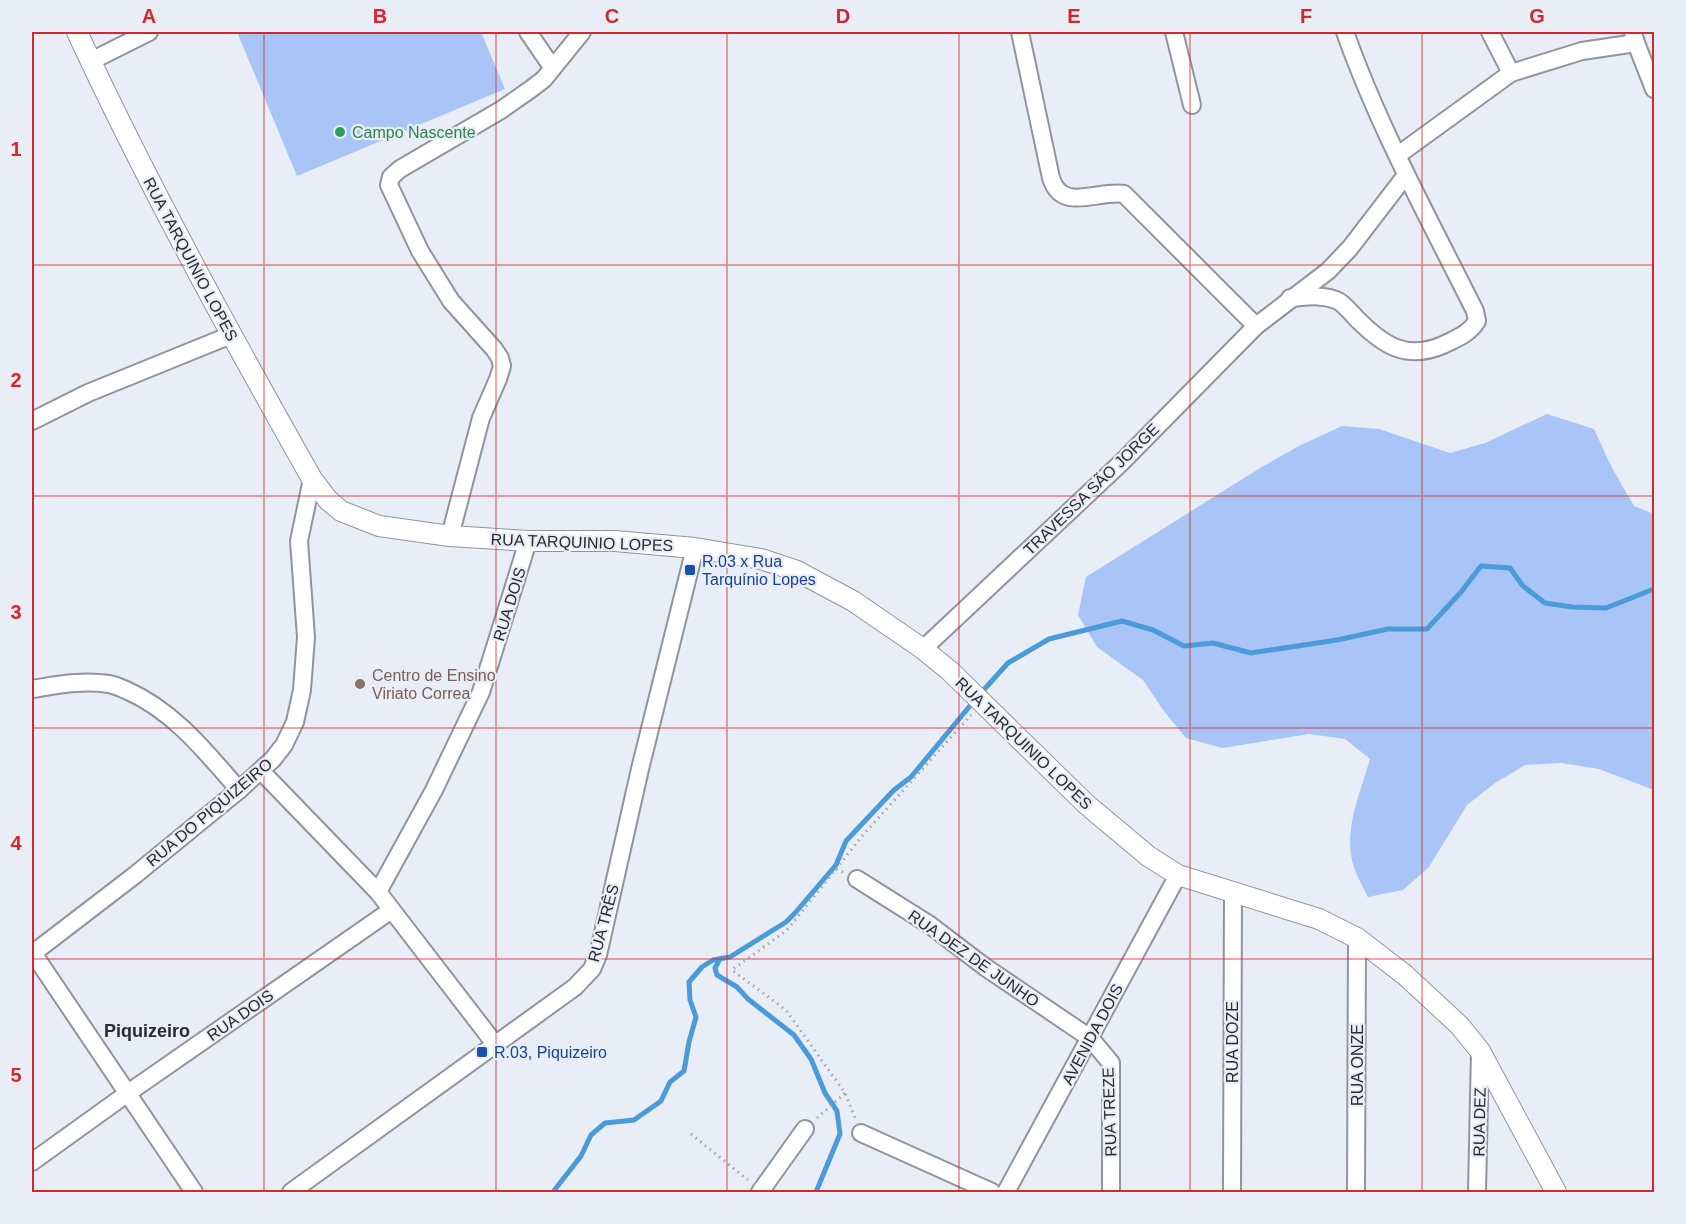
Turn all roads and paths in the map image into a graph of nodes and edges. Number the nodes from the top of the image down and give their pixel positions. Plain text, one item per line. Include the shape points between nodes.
1 (77, 32) edge
2 (148, 32) edge
3 (528, 32) edge
4 (582, 32) edge
5 (1020, 32) edge
6 (1174, 32) edge
7 (1345, 32) edge
8 (1490, 32) edge
9 (1635, 37) edge
10 (91, 61) junction
11 (552, 67) junction
12 (1511, 74) junction
13 (1654, 89) edge
14 (1192, 105) dead end
15 (1398, 155) junction
16 (1406, 175) junction
17 (1289, 298) junction
18 (1256, 326) junction
19 (231, 335) junction
20 (32, 421) edge
21 (312, 480) junction
22 (450, 536) junction
23 (528, 541) junction
24 (695, 548) junction
25 (923, 649) junction
26 (32, 689) edge
27 (978, 698) junction
28 (261, 771) junction
29 (239, 790) junction
30 (836, 869) junction
31 (1178, 875) junction
32 (856, 879) joint
33 (378, 892) junction
34 (1233, 892) junction
35 (390, 911) junction
36 (1357, 938) junction
37 (32, 953) edge
38 (1090, 1038) junction
39 (495, 1044) junction
40 (1480, 1051) junction
41 (128, 1093) junction
42 (845, 1093) junction
43 (824, 1112) dead end
44 (805, 1129) dead end
45 (861, 1133) joint
46 (691, 1134) dead end
47 (32, 1162) edge
48 (194, 1192) edge
49 (291, 1192) edge
50 (760, 1192) edge
51 (992, 1192) edge
52 (1006, 1192) edge
53 (1111, 1192) edge
54 (1232, 1192) edge
55 (1356, 1192) edge
56 (1477, 1192) edge
57 (1556, 1192) edge

1 - 10 main road, RUA TARQUINIO LOPES
2 - 10 street
3 - 11 street
4 - 11 street
5 - 18 street via 1051,178 1058,192 1066,198 1124,194
6 - 14 street
7 - 15 street via 1362,80
8 - 12 street
9 - 12 street
9 - 13 street
10 - 19 main road, RUA TARQUINIO LOPES via 163,210
11 - 22 street via 544,79 501,110 400,169 389,185 420,251 451,301 494,349 502,366 481,418
12 - 15 street
15 - 16 street
16 - 17 street, TRAVESSA SÃO JORGE via 1350,248 1328,271
16 - 17 street via 1475,311 1477,321 1471,331 1425,351 1393,348 1379,340 1339,301 1324,296
17 - 18 street, TRAVESSA SÃO JORGE
18 - 25 street, TRAVESSA SÃO JORGE via 1122,462
19 - 20 street via 88,393
19 - 21 main road, RUA TARQUINIO LOPES
21 - 22 main road, RUA TARQUINIO LOPES via 341,511 359,519 379,526
21 - 28 street, RUA DO PIQUIZEIRO via 298,541 306,637 302,690 295,722 284,745
22 - 23 main road, RUA TARQUINIO LOPES
23 - 24 main road, RUA TARQUINIO LOPES via 615,541
23 - 33 street, RUA DOIS via 481,692 434,790
24 - 25 main road, RUA TARQUINIO LOPES via 761,559 797,571 854,601
24 - 39 street, RUA TRÊS via 639,769 598,955 584,979
25 - 27 main road, RUA TARQUINIO LOPES
26 - 29 street via 75,682 111,684 143,698 193,737
27 - 30 path
27 - 31 main road, RUA TARQUINIO LOPES via 1102,818
28 - 29 street, RUA DO PIQUIZEIRO
28 - 33 street
29 - 37 street, RUA DO PIQUIZEIRO
30 - 32 path
30 - 42 path via 787,930 732,970 786,1010
31 - 34 main road, RUA TARQUINIO LOPES
31 - 38 street, AVENIDA DOIS
32 - 38 street, RUA DEZ DE JUNHO via 930,925
33 - 35 street
34 - 36 main road, RUA TARQUINIO LOPES via 1319,919
34 - 54 street, RUA DOZE
35 - 39 street
35 - 41 street, RUA DOIS
36 - 40 main road, RUA TARQUINIO LOPES via 1405,975 1460,1026
36 - 55 street, RUA ONZE
37 - 41 street
38 - 52 street, AVENIDA DOIS
38 - 53 street, RUA TREZE via 1111,1063
39 - 49 street, RUA TRÊS
40 - 56 street, RUA DEZ
40 - 57 main road, RUA TARQUINIO LOPES
41 - 47 street, RUA DOIS
41 - 48 street
42 - 43 path
42 - 45 path
44 - 50 street
45 - 51 street
46 - 50 path

